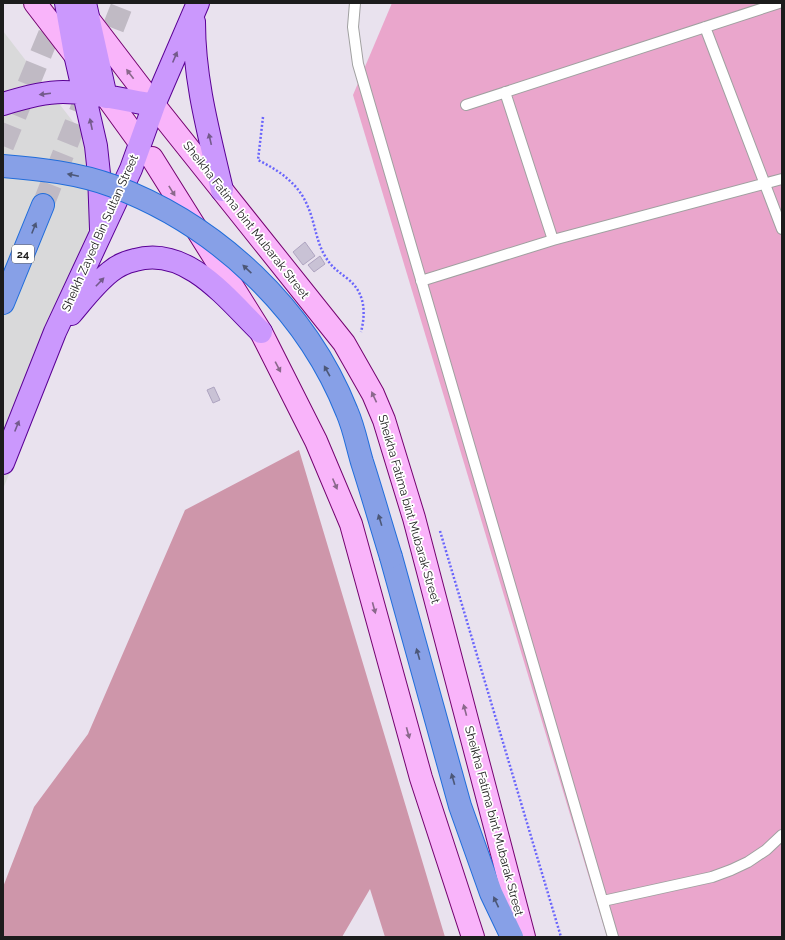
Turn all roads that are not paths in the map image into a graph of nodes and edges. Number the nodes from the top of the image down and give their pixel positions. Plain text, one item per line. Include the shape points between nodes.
1 (35, 3) edge
2 (66, 3) edge
3 (76, 3) edge
4 (355, 3) edge
5 (779, 3) edge
6 (196, 9) edge
7 (87, 12) edge
8 (705, 27) junction
9 (75, 54) junction
10 (505, 92) junction
11 (84, 93) junction
12 (106, 97) junction
13 (3, 104) edge
14 (154, 105) junction
15 (466, 105) dead end
16 (146, 150) junction
17 (3, 166) edge
18 (782, 178) edge
19 (764, 183) junction
20 (222, 190) junction
21 (43, 205) tunnel mouth
22 (782, 229) edge
23 (101, 232) junction
24 (553, 240) junction
25 (421, 280) junction
26 (3, 303) edge
27 (55, 332) junction
28 (261, 332) junction
29 (3, 463) edge
30 (782, 836) edge
31 (603, 901) junction
32 (473, 937) edge
33 (512, 937) edge
34 (524, 937) edge
35 (612, 937) edge

1 - 9 street
2 - 9 main road
3 - 7 street, Sheikha Fatima bint Mubarak Street
4 - 25 lane via 353,27 358,64
5 - 8 lane
14 -> 6 main road, Sheikh Zayed Bin Sultan Street
20 -> 6 main road via 200,98 194,42
7 - 12 main road
14 -> 7 street, Sheikha Fatima bint Mubarak Street
8 - 10 lane
8 - 19 lane
9 - 11 main road
9 - 12 street
10 - 15 lane
10 - 24 lane
11 - 12 main road
11 -> 13 main road via 39,94
23 -> 11 main road via 96,146
12 - 14 main road
12 - 16 street
14 - 16 main road, Sheikh Zayed Bin Sultan Street
14 - 20 street, Sheikha Fatima bint Mubarak Street
16 - 23 main road, Sheikh Zayed Bin Sultan Street via 131,169
16 -> 28 street
33 -> 17 highway, bridge via 491,893 460,806 348,413 321,360 304,334 266,288 221,246 168,212 112,185 84,177 56,171
18 - 19 lane
19 - 22 lane
19 - 24 lane
34 -> 20 street, Sheikha Fatima bint Mubarak Street via 416,525 384,420 366,381 344,343
26 -> 21 highway, 24
23 - 27 main road, Sheikh Zayed Bin Sultan Street
24 - 25 lane
25 - 31 lane
27 -> 28 main road via 111,271 126,262 142,258 178,262 198,274
29 -> 27 main road, Sheikh Zayed Bin Sultan Street
28 -> 32 street via 316,441 351,524 421,778
30 - 31 lane via 748,862 712,877
31 - 35 lane

